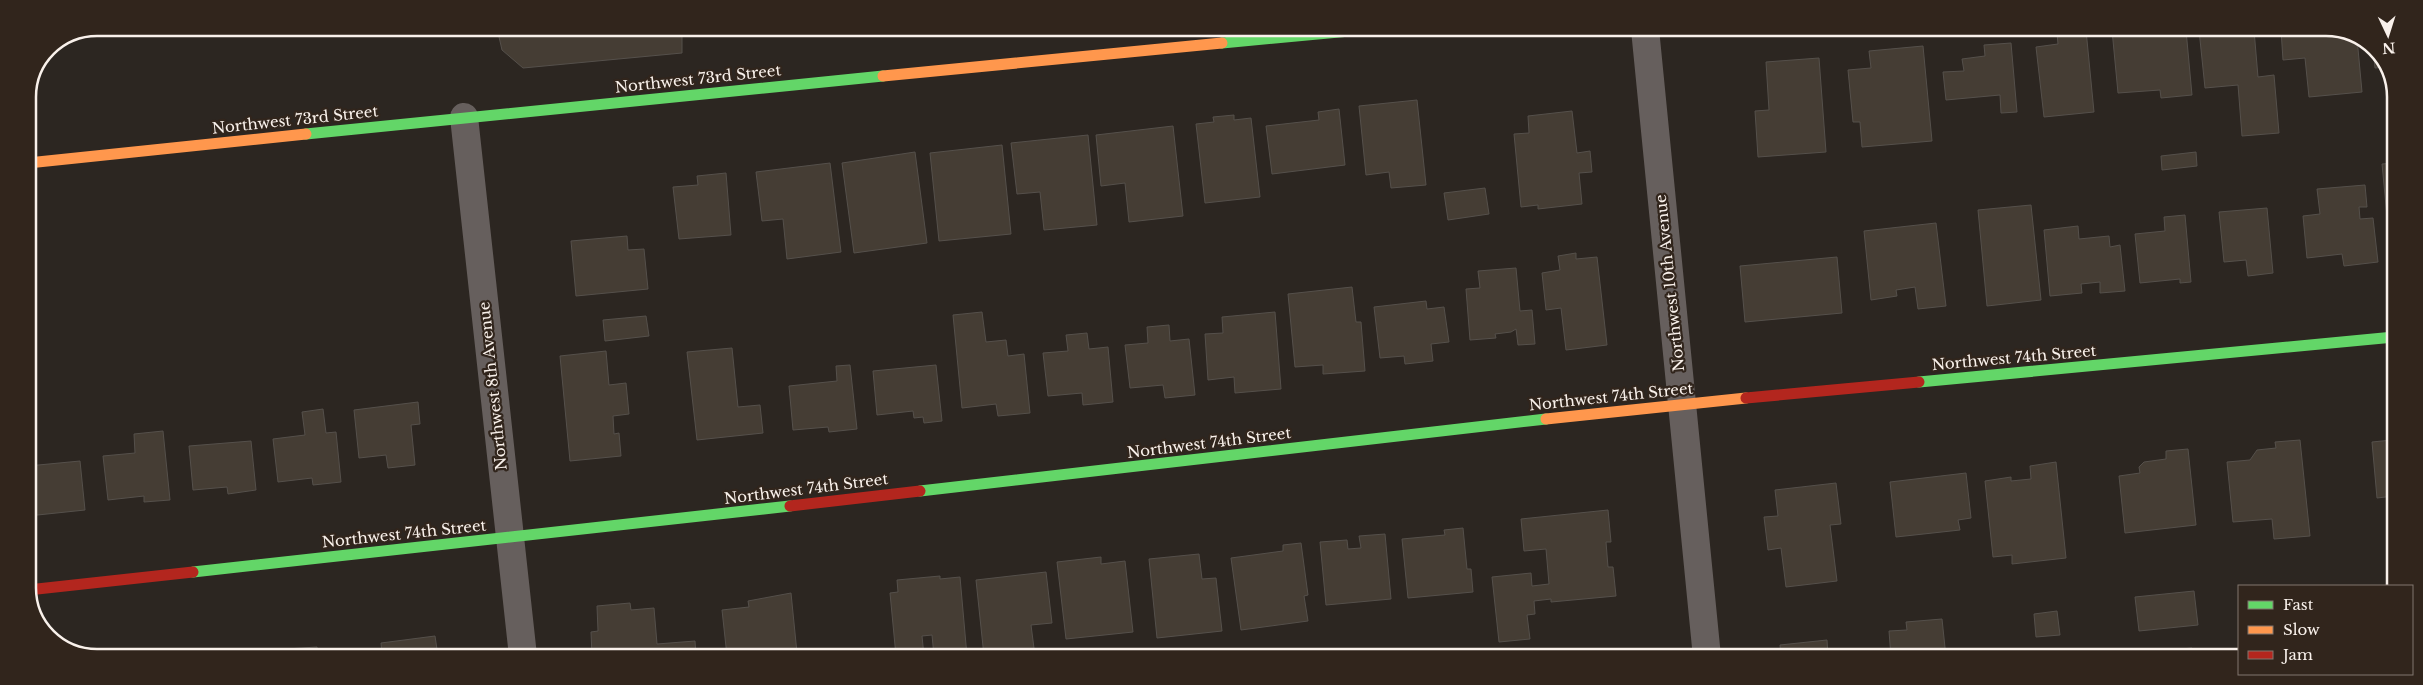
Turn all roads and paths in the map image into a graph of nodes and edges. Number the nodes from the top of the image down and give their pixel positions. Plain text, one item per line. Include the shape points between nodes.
1 (1299, 36) edge
2 (1646, 36) edge
3 (464, 117) junction
4 (36, 163) edge
5 (2387, 338) edge
6 (1682, 404) junction
7 (510, 538) junction
8 (36, 589) edge
9 (522, 649) edge
10 (1706, 649) edge

1 - 3 street, Northwest 73rd Street
2 - 6 street, Northwest 10th Avenue
3 - 4 street, Northwest 73rd Street
3 - 7 street, Northwest 8th Avenue
5 - 6 street, Northwest 74th Street
6 - 7 street, Northwest 74th Street
6 - 10 street, Northwest 10th Avenue
7 - 8 street, Northwest 74th Street
7 - 9 street, Northwest 8th Avenue

